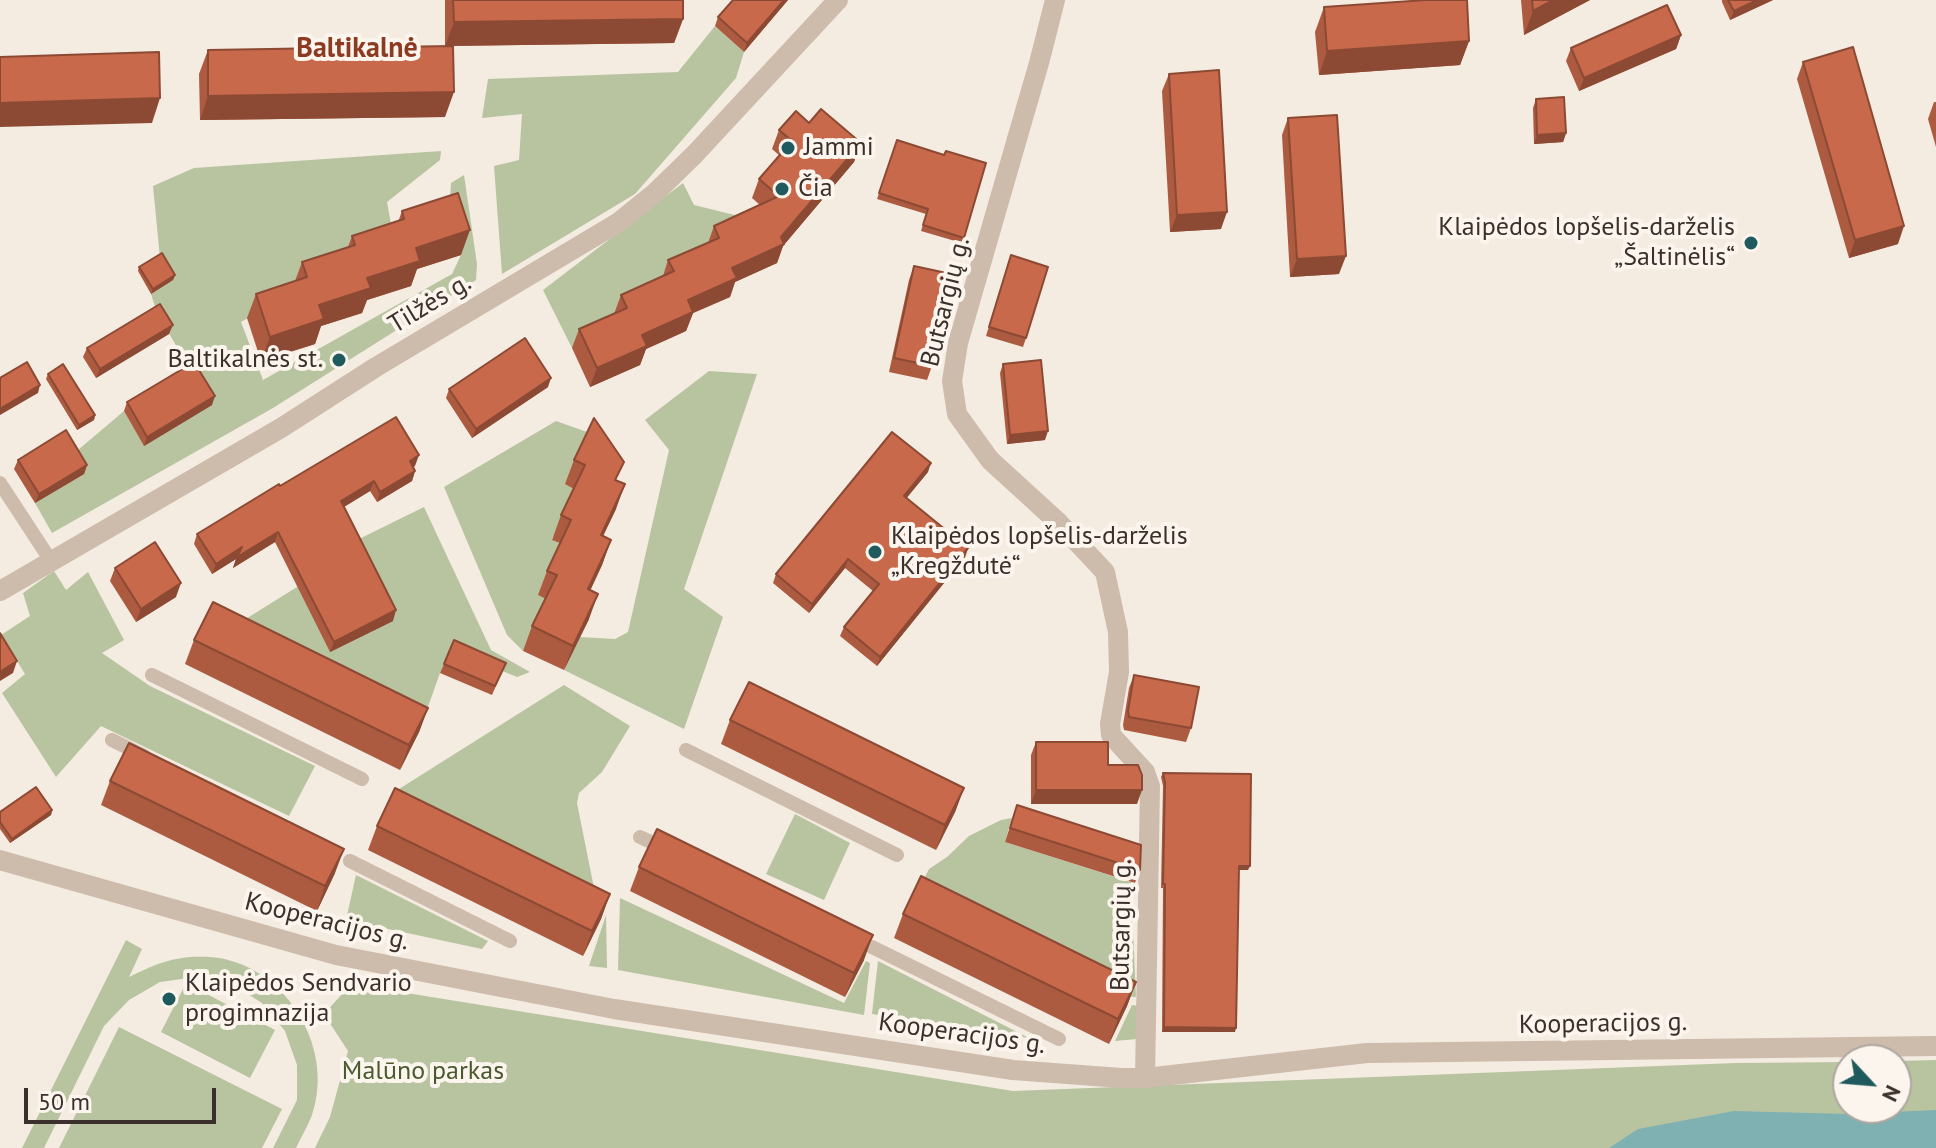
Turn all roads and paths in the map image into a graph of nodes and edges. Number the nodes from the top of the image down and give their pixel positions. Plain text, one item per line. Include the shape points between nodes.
1 (838, 0) edge
2 (1055, 0) edge
3 (0, 483) edge
4 (51, 561) junction
5 (0, 591) edge
6 (152, 675) dead end
7 (112, 740) dead end
8 (686, 750) dead end
9 (154, 762) edge
10 (362, 779) dead end
11 (640, 837) dead end
12 (897, 855) dead end
13 (683, 857) edge
14 (0, 860) edge
15 (350, 861) dead end
16 (510, 941) dead end
17 (872, 947) edge
18 (1059, 1039) dead end
19 (1936, 1046) edge
20 (1145, 1078) junction

1 - 4 street, Tilžės g. via 694,155 619,222
2 - 20 street, Butsargių g. via 958,343 952,381 957,414 990,460 1105,572 1118,632 1111,735 1145,772 1150,786
3 - 4 lane
4 - 5 street, Tilžės g.
6 - 10 lane
7 - 9 lane
8 - 12 lane
11 - 13 lane
14 - 20 street, Kooperacijos g. via 336,955 588,1005 1013,1070
15 - 16 lane
17 - 18 lane
19 - 20 street, Kooperacijos g. via 1367,1053

